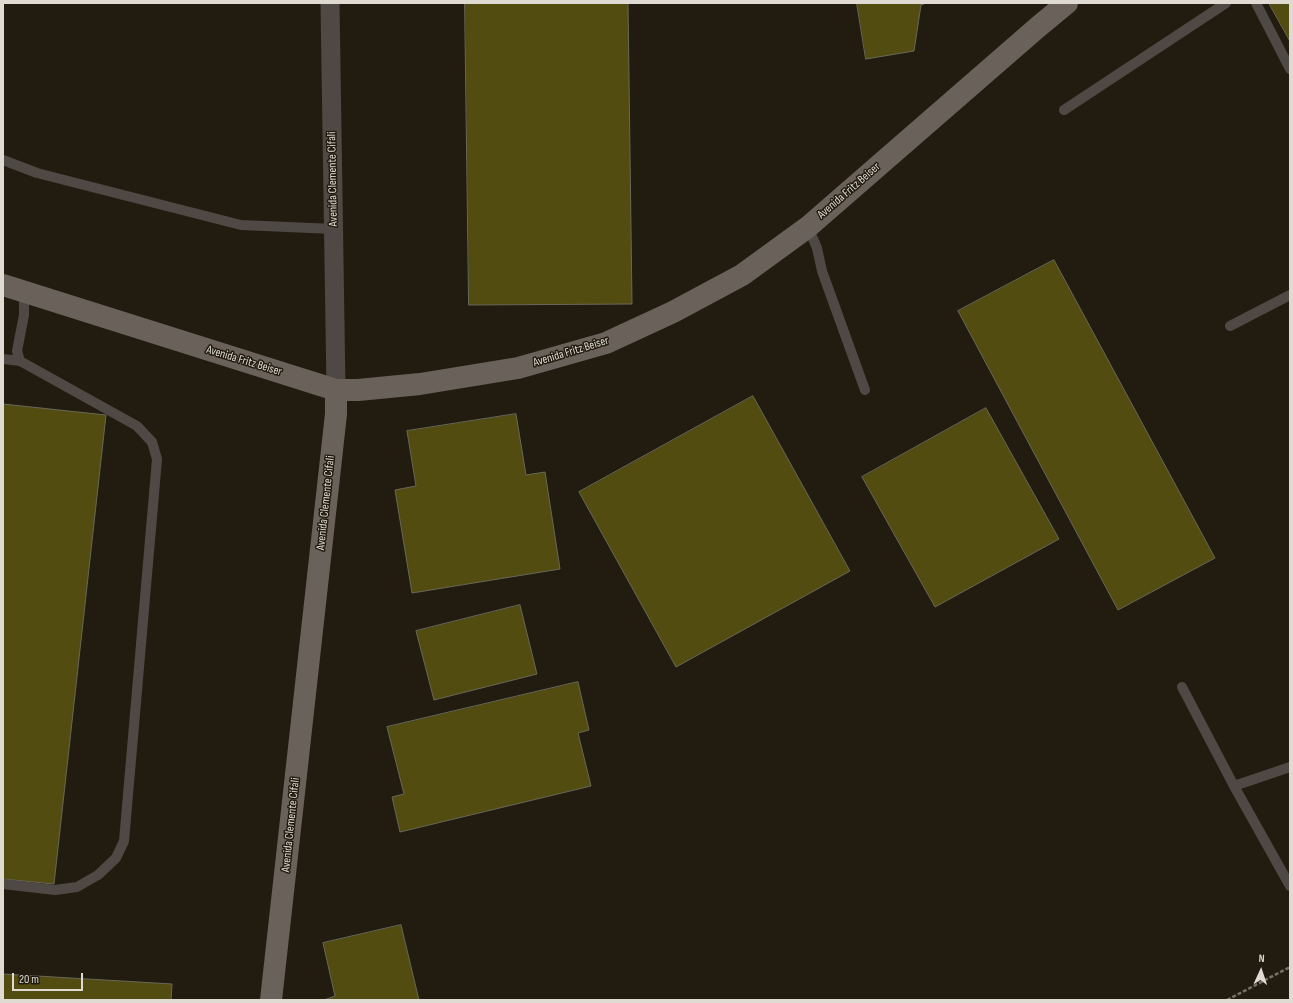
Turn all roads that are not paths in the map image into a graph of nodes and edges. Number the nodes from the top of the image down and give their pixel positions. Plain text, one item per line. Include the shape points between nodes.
1 (330, 3) edge
2 (1067, 3) edge
3 (1226, 3) edge
4 (1256, 3) edge
5 (1290, 69) edge
6 (1064, 110) dead end
7 (3, 160) edge
8 (808, 227) junction
9 (334, 229) junction
10 (3, 285) edge
11 (24, 292) junction
12 (1290, 295) edge
13 (1230, 326) dead end
14 (3, 359) edge
15 (20, 361) junction
16 (336, 390) junction
17 (865, 390) dead end
18 (1182, 687) dead end
19 (1290, 767) edge
20 (1234, 786) junction
21 (3, 884) edge
22 (1290, 886) edge
23 (271, 1000) edge

1 - 9 street, Avenida Clemente Cifali
2 - 8 main road, Avenida Fritz Beiser
3 - 6 lane
4 - 5 lane
7 - 9 lane via 37,173 241,225
8 - 16 main road, Avenida Fritz Beiser via 742,275 673,312 606,343 518,368 420,384
8 - 17 lane
9 - 16 street, Avenida Clemente Cifali
10 - 11 main road, Avenida Fritz Beiser
11 - 15 lane via 24,315 18,351
11 - 16 main road, Avenida Fritz Beiser
12 - 13 lane
14 - 15 lane
15 - 21 lane via 137,426 152,442 157,459 124,841 116,858 98,875 77,887 55,890
16 - 23 main road, Avenida Clemente Cifali via 336,414
18 - 20 lane
19 - 20 lane
20 - 22 lane

